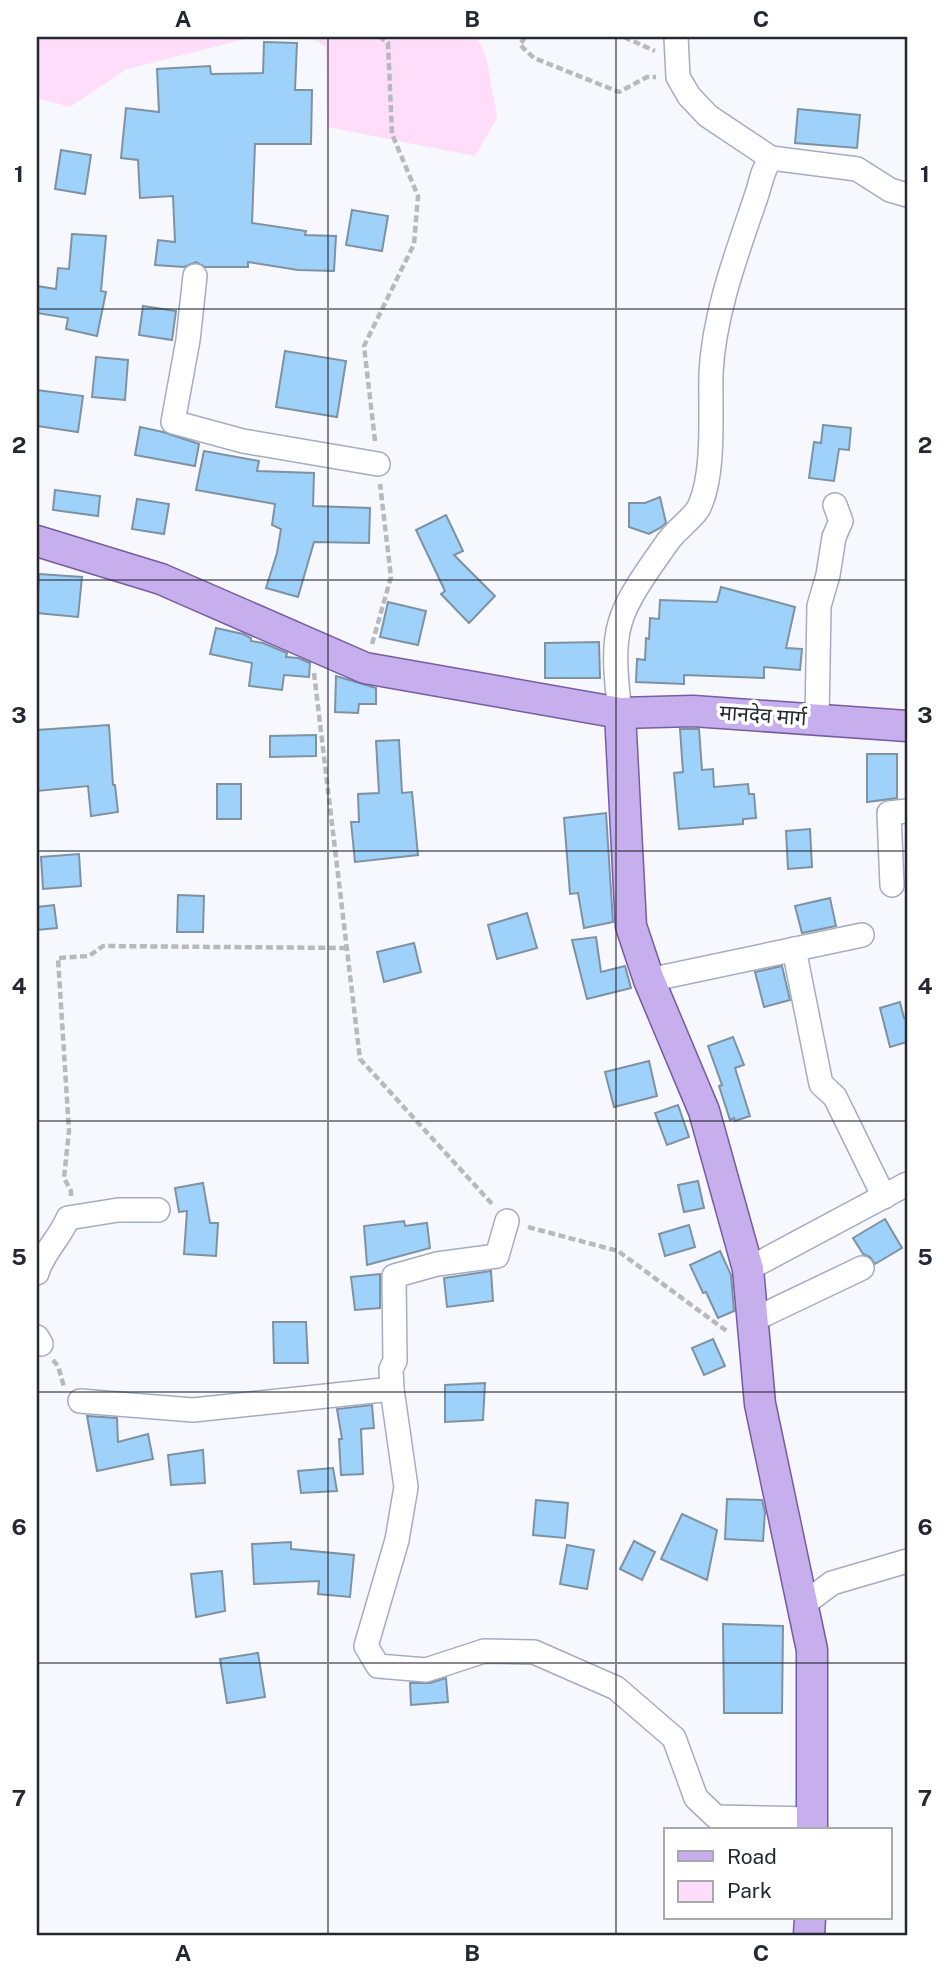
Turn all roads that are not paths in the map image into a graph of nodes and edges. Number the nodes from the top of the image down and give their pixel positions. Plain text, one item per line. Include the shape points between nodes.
1 (676, 37) edge
2 (771, 158) junction
3 (907, 195) edge
4 (195, 276) dead end
5 (378, 464) road end
6 (835, 505) dead end
7 (37, 541) edge
8 (620, 713) junction
9 (817, 719) junction
10 (907, 726) edge
11 (907, 811) edge
12 (892, 885) dead end
13 (862, 935) dead end
14 (794, 949) junction
15 (649, 980) junction
16 (907, 1184) edge
17 (884, 1197) junction
18 (158, 1210) dead end
19 (507, 1221) road end
20 (862, 1268) dead end
21 (748, 1269) junction
22 (37, 1273) edge
23 (753, 1330) junction
24 (392, 1389) junction
25 (80, 1401) road end
26 (907, 1561) edge
27 (804, 1604) junction
28 (812, 1825) edge

1 - 2 street via 678,69 689,96 708,116
2 - 3 street via 857,169
2 - 8 street via 764,167 719,325 711,369 706,487 699,508 653,562 620,623 616,668
4 - 5 street via 173,422 243,441
6 - 9 street via 841,521 818,606
7 - 8 main road, मानदेव मार्ग via 161,579 365,668
8 - 9 main road, मानदेव मार्ग via 693,710
8 - 15 main road via 631,926
9 - 10 main road, मानदेव मार्ग
11 - 12 street via 889,813
13 - 14 street
14 - 15 street
14 - 17 street via 821,1084 835,1097
15 - 21 main road via 704,1111
16 - 17 street
17 - 21 street
18 - 22 street via 118,1210 68,1218
19 - 24 street via 497,1256 437,1264 394,1276
20 - 23 street
21 - 23 main road
23 - 27 main road via 760,1404
24 - 25 street via 193,1410
24 - 28 street via 406,1487 397,1540 366,1646 378,1666 426,1670 484,1651 534,1652 616,1688 674,1738 696,1797 716,1817
26 - 27 street via 832,1583
27 - 28 main road via 812,1650

